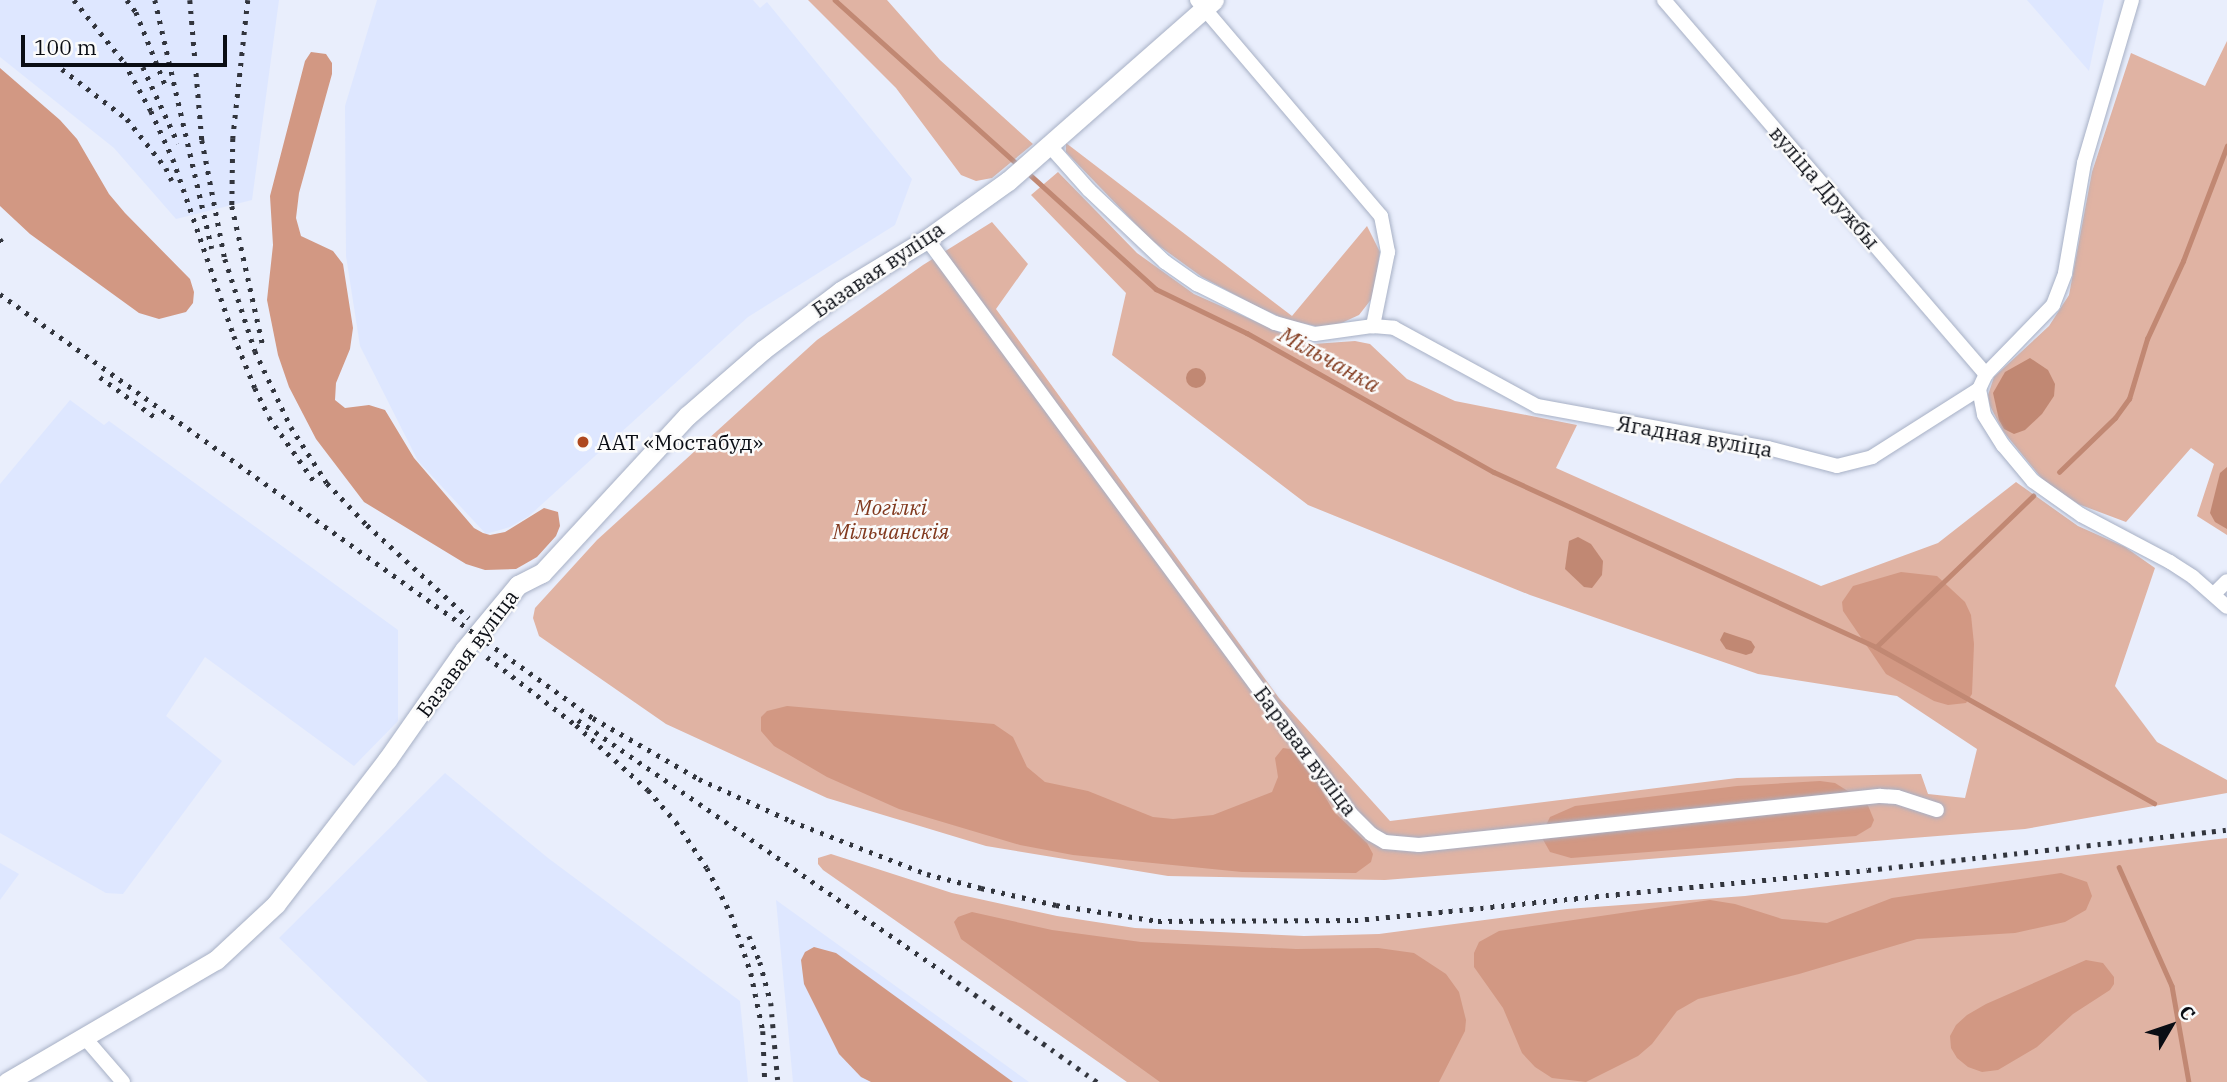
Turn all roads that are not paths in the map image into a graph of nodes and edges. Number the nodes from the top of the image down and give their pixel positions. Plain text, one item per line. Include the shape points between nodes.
1 (1664, 0) edge
2 (2132, 0) edge
3 (1205, 3) edge
4 (1045, 149) junction
5 (926, 239) junction
6 (1373, 326) junction
7 (1986, 374) junction
8 (1979, 389) junction
9 (2227, 580) edge
10 (2214, 594) junction
11 (2227, 607) edge
12 (1937, 810) dead end
13 (85, 1038) junction
14 (7, 1082) edge
15 (123, 1082) edge

1 - 7 street, вуліца Дружбы
2 - 7 street via 2084,163 2060,290 2043,317
3 - 4 street, Базавая вуліца
3 - 6 street via 1381,216 1388,260
4 - 5 street, Базавая вуліца
4 - 6 street, Ягадная вуліца via 1134,236 1197,284 1295,331 1315,334
5 - 12 street, Баравая вуліца via 1351,814 1385,842 1419,845 1880,796
5 - 13 street, Базавая вуліца via 841,291 687,416 542,573 518,585 270,910 216,960
6 - 8 street, Ягадная вуліца via 1404,333 1537,406 1768,448 1837,466 1872,457
7 - 8 street
8 - 10 street via 1984,415 2033,481 2081,515 2171,562
9 - 10 street
10 - 11 street
13 - 14 street, Базавая вуліца
13 - 15 street

